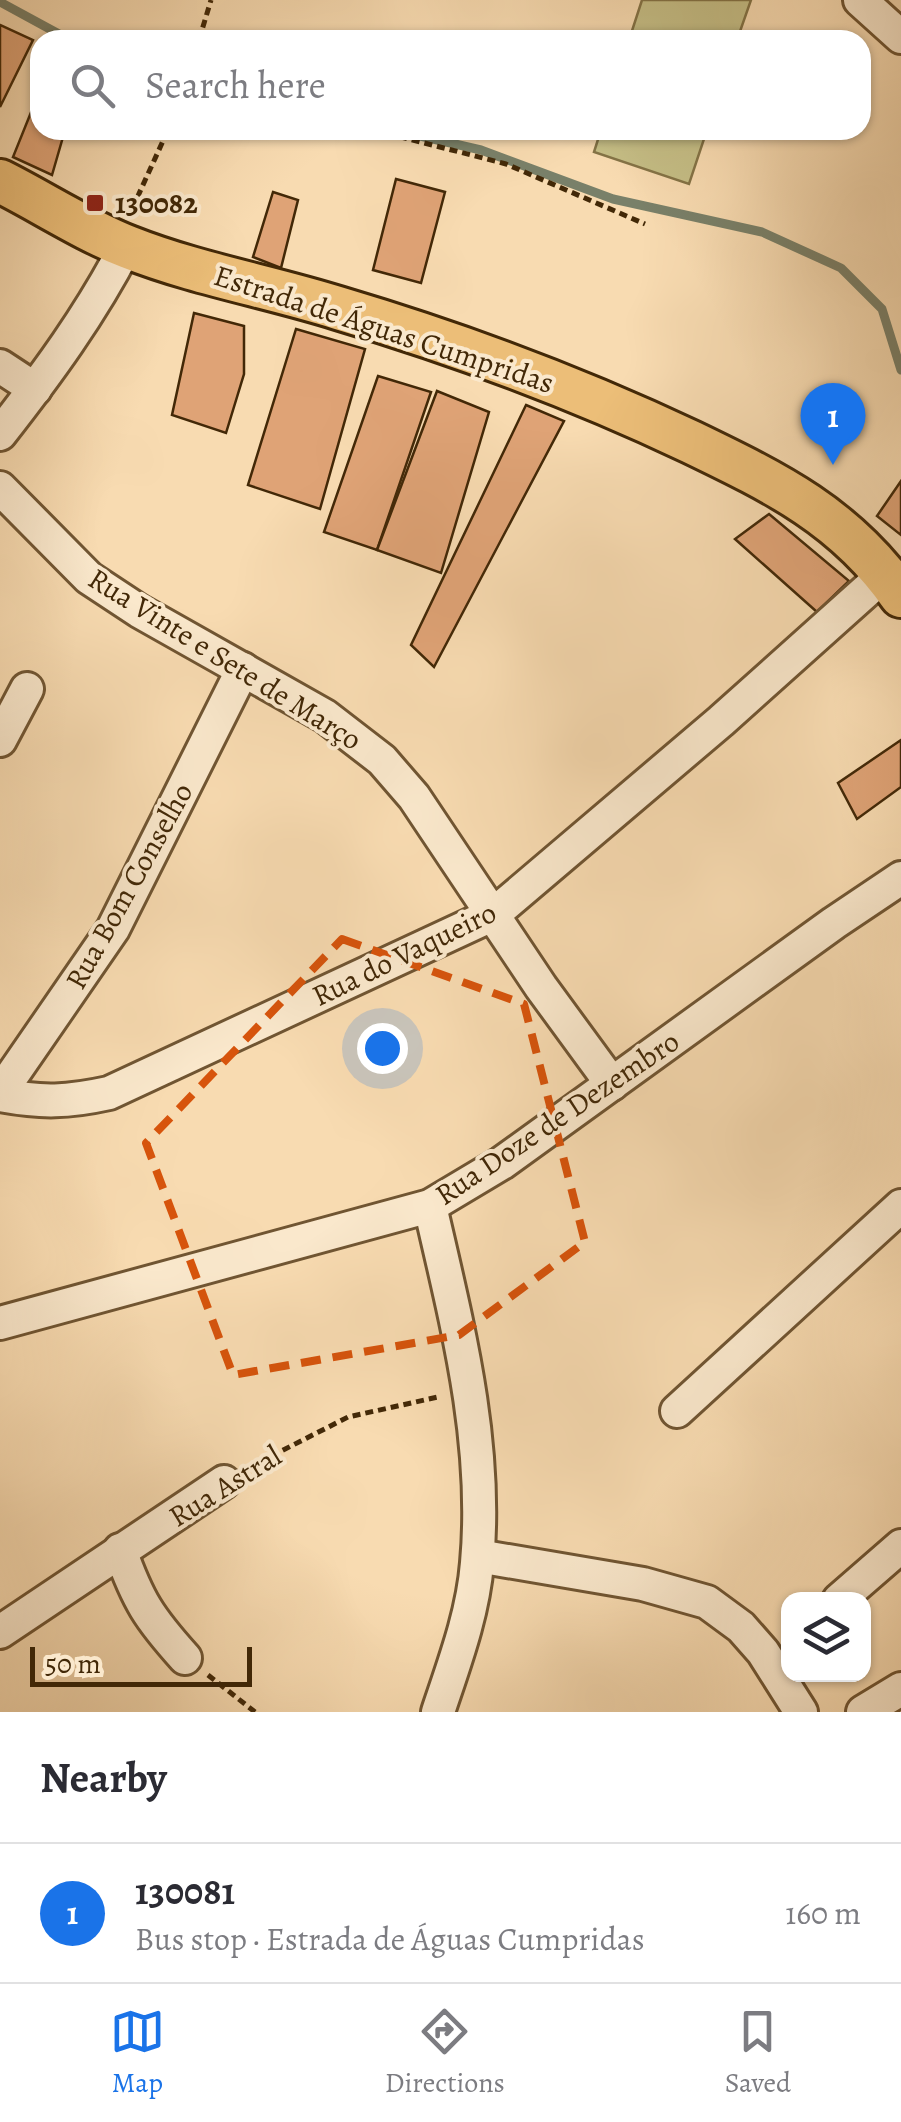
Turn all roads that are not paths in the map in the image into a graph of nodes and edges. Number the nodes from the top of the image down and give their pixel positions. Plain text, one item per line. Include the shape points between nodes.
1 (860, 0) edge
2 (901, 36) edge
3 (0, 181) edge
4 (122, 244) junction
5 (0, 366) edge
6 (35, 389) junction
7 (0, 434) edge
8 (0, 488) edge
9 (893, 585) edge
10 (243, 669) junction
11 (27, 689) dead end
12 (0, 740) edge
13 (901, 878) edge
14 (494, 914) junction
15 (612, 1084) junction
16 (0, 1094) edge
17 (430, 1206) junction
18 (901, 1206) edge
19 (0, 1323) edge
20 (677, 1411) dead end
21 (224, 1482) road end
22 (901, 1546) edge
23 (120, 1550) junction
24 (478, 1556) junction
25 (848, 1592) edge
26 (0, 1632) edge
27 (779, 1653) edge
28 (185, 1658) road end
29 (901, 1689) edge
30 (438, 1712) edge
31 (801, 1712) edge
32 (863, 1712) edge

1 - 2 street
3 - 4 main road, Estrada de Águas Cumpridas
4 - 6 street via 102,293
4 - 9 main road, Estrada de Águas Cumpridas via 417,332 624,410 814,507 854,539
5 - 6 street
6 - 7 street
8 - 10 street, Rua Vinte e Sete de Março via 89,578
9 - 14 street, Rua do Vaqueiro
10 - 14 street, Rua Vinte e Sete de Março via 325,716 382,760
10 - 16 street, Rua Bom Conselho via 113,928
11 - 12 street
13 - 15 street, Rua Doze de Dezembro
14 - 15 street, Rua Vinte e Sete de Março
14 - 16 street, Rua do Vaqueiro via 109,1093 40,1103
15 - 17 street, Rua Doze de Dezembro via 502,1164
17 - 19 street, Rua Doze de Dezembro
17 - 24 street via 470,1386
18 - 20 street
21 - 23 street, Rua Astral
22 - 25 street
23 - 26 street, Rua Astral
23 - 28 street via 149,1617
24 - 27 street via 643,1584 707,1602
24 - 30 street via 468,1616
27 - 31 street
29 - 32 street

